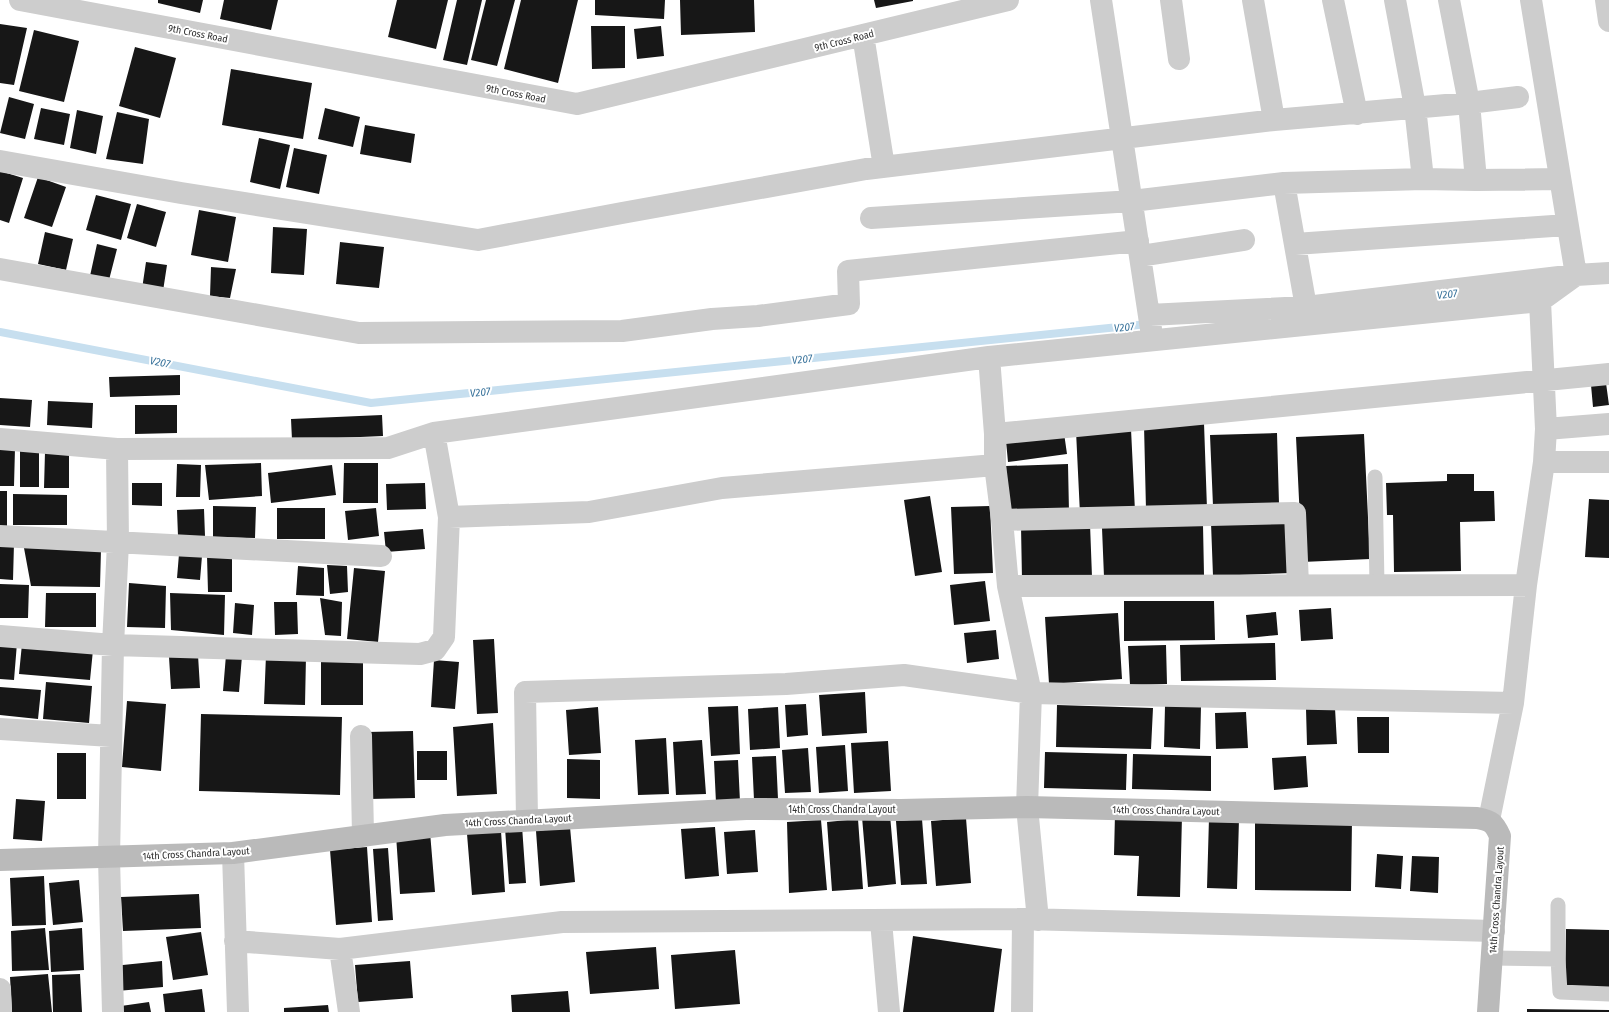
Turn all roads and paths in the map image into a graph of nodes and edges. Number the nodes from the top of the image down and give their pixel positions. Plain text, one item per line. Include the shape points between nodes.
1 (20, 0) edge
2 (1008, 0) edge
3 (1102, 0) edge
4 (1171, 0) edge
5 (1253, 0) edge
6 (1333, 0) edge
7 (1395, 0) edge
8 (1450, 0) edge
9 (1531, 0) edge
10 (1606, 0) edge
11 (1609, 21) edge
12 (863, 35) junction
13 (1179, 59) dead end
14 (1518, 97) dead end
15 (1469, 103) junction
16 (1414, 107) junction
17 (1357, 114) junction
18 (1274, 120) junction
19 (1122, 138) junction
20 (0, 161) edge
21 (884, 167) junction
22 (1423, 179) junction
23 (1560, 179) junction
24 (1476, 180) junction
25 (1284, 183) junction
26 (1132, 201) junction
27 (871, 218) dead end
28 (1567, 225) junction
29 (1244, 240) dead end
30 (1295, 244) junction
31 (1139, 249) junction
32 (0, 269) edge
33 (1609, 273) edge
34 (1575, 276) junction
35 (1544, 298) junction
36 (1306, 307) junction
37 (1151, 327) junction
38 (989, 357) junction
39 (1609, 374) edge
40 (1543, 380) junction
41 (1609, 424) edge
42 (1546, 429) junction
43 (434, 433) junction
44 (996, 434) junction
45 (0, 439) edge
46 (117, 449) junction
47 (1544, 462) junction
48 (1609, 462) edge
49 (995, 465) junction
50 (1375, 477) dead end
51 (449, 517) junction
52 (1002, 520) junction
53 (0, 536) edge
54 (118, 543) junction
55 (381, 556) dead end
56 (1298, 585) junction
57 (1377, 585) junction
58 (1526, 585) junction
59 (1008, 586) junction
60 (0, 636) edge
61 (113, 645) junction
62 (1031, 692) junction
63 (1513, 703) junction
64 (0, 729) edge
65 (111, 736) junction
66 (361, 736) dead end
67 (1027, 807) junction
68 (527, 820) junction
69 (1489, 820) junction
70 (363, 835) junction
71 (233, 853) junction
72 (110, 858) junction
73 (0, 860) edge
74 (1558, 906) dead end
75 (1031, 920) junction
76 (881, 921) junction
77 (1494, 931) junction
78 (235, 941) junction
79 (340, 949) junction
80 (1492, 958) junction
81 (1558, 959) junction
82 (0, 989) edge
83 (1609, 994) edge
84 (1, 1012) edge
85 (113, 1012) edge
86 (238, 1012) edge
87 (349, 1012) edge
88 (889, 1012) edge
89 (1022, 1012) edge
90 (1488, 1012) edge

1 - 12 street, 9th Cross Road via 578,104
2 - 12 street, 9th Cross Road
3 - 19 street
4 - 13 street
5 - 18 street
6 - 17 street
7 - 16 street
8 - 15 street
9 - 23 street
10 - 11 street
12 - 21 street
14 - 15 street
15 - 16 street
15 - 24 street
16 - 17 street
16 - 22 street
17 - 18 street
18 - 19 street
19 - 21 street
19 - 26 street
20 - 21 street via 181,193 478,240
22 - 24 street
22 - 25 street
23 - 24 street
23 - 28 street
25 - 26 street
25 - 30 street
26 - 27 street
26 - 31 street
28 - 30 street
28 - 34 street
29 - 31 street
30 - 36 street
31 - 32 street via 848,271 849,304 622,331 359,334
31 - 37 street
33 - 34 street
34 - 35 street
34 - 36 street
35 - 37 street
35 - 40 street
36 - 37 street
37 - 38 street
38 - 43 street
38 - 44 street
39 - 40 street
40 - 42 street
40 - 44 street
41 - 42 street
42 - 47 street
43 - 46 street via 388,448
43 - 51 street
44 - 49 street
45 - 46 street
46 - 54 street
47 - 48 street
47 - 58 street
49 - 51 street via 722,488 589,512
49 - 52 street
50 - 57 lane
51 - 61 street via 444,637 435,650 420,654
52 - 56 street via 1295,513
52 - 59 street
53 - 54 street
54 - 55 street
54 - 61 street
56 - 57 street
56 - 59 street
57 - 58 street
58 - 63 street
59 - 62 street
60 - 61 street
61 - 65 street
62 - 63 street
62 - 67 street
62 - 68 street via 904,676 786,684 525,692
63 - 69 street
64 - 65 street
65 - 72 street
66 - 70 street
67 - 68 main road, 14th Cross Chandra Layout via 901,810 746,809
67 - 69 main road, 14th Cross Chandra Layout
67 - 75 street
68 - 70 main road, 14th Cross Chandra Layout via 445,825
69 - 77 main road, 14th Cross Chandra Layout via 1496,826 1500,836
70 - 71 main road, 14th Cross Chandra Layout
71 - 72 main road, 14th Cross Chandra Layout
71 - 78 street
72 - 73 main road, 14th Cross Chandra Layout
72 - 85 street
74 - 81 lane
75 - 76 street
75 - 77 street
75 - 89 street
76 - 79 street via 562,922
76 - 88 street
77 - 80 main road, 14th Cross Chandra Layout
78 - 79 street
78 - 86 street
79 - 87 street
80 - 81 lane
80 - 90 main road, 14th Cross Chandra Layout
81 - 83 lane via 1560,992
82 - 84 street

